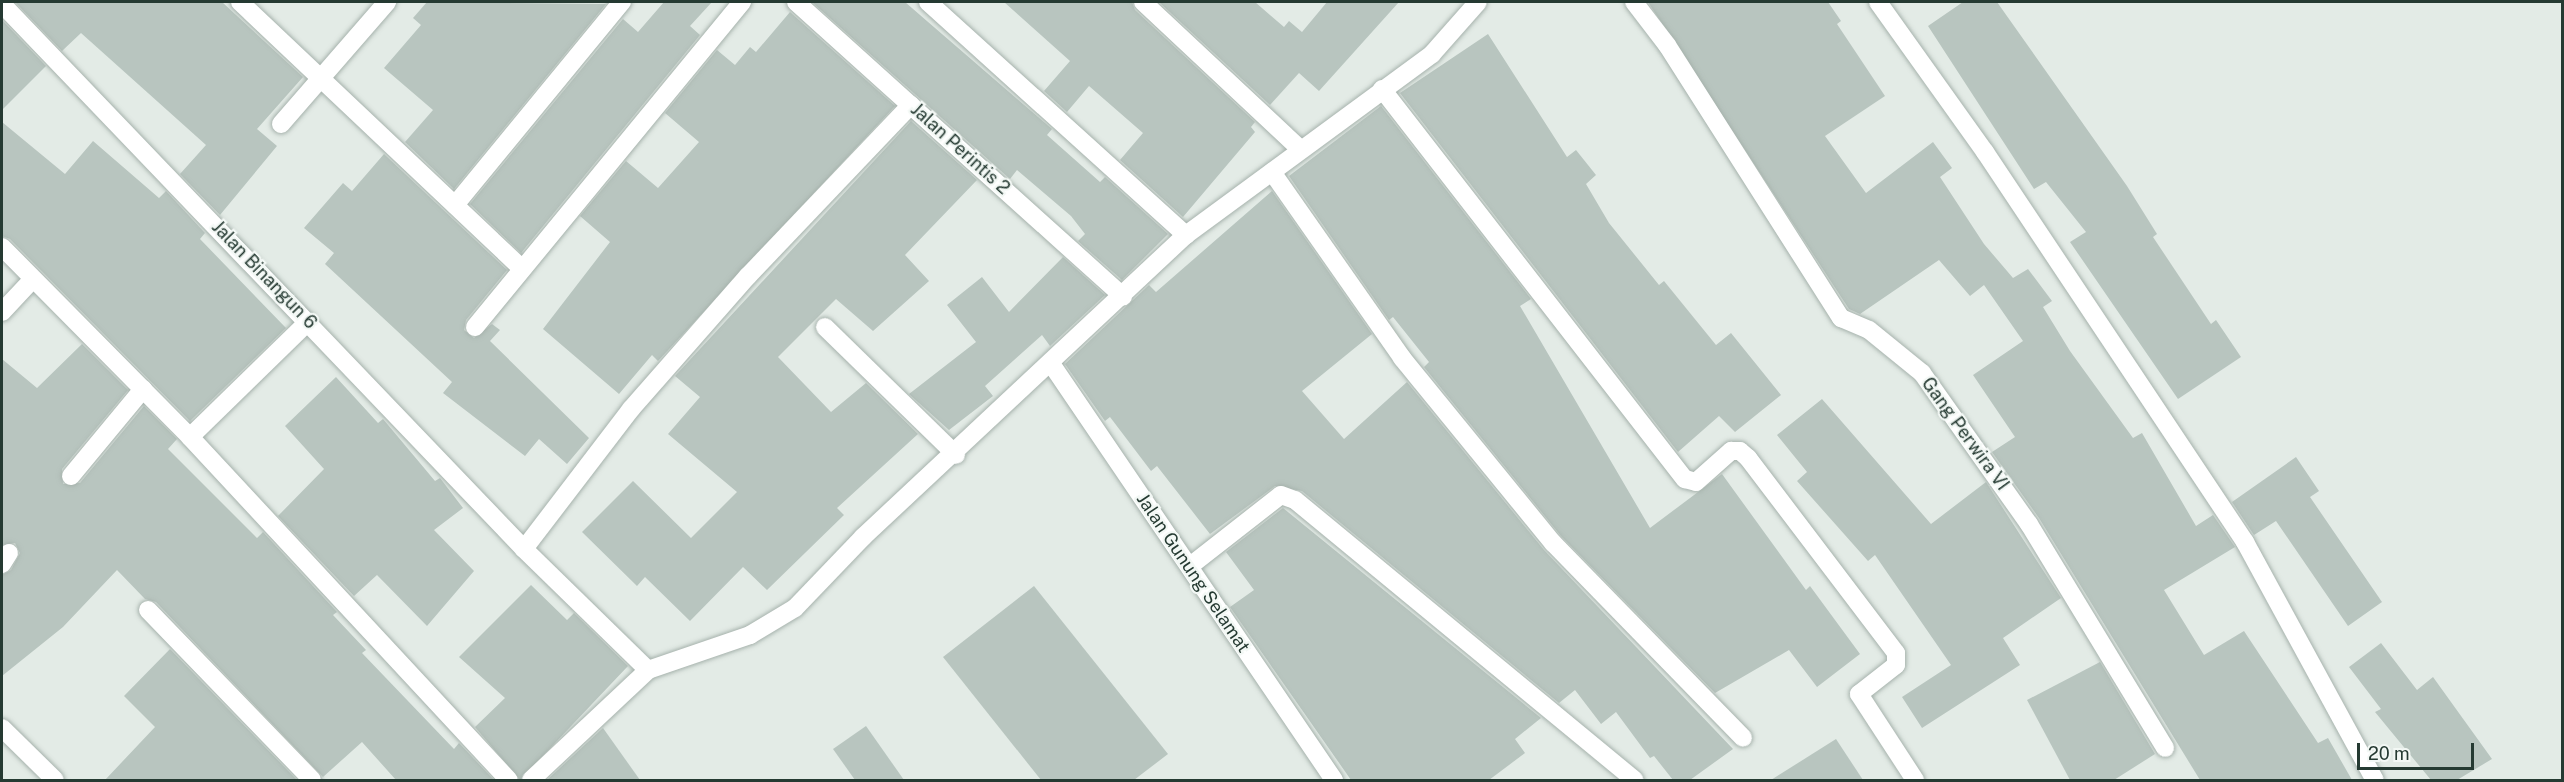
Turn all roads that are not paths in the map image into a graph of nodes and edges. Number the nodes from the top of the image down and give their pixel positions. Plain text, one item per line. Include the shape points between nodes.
1 (240, 2) edge
2 (387, 2) edge
3 (622, 2) edge
4 (742, 2) edge
5 (796, 2) edge
6 (928, 2) edge
7 (1143, 2) edge
8 (1478, 2) edge
9 (1634, 2) edge
10 (1878, 2) edge
11 (2, 4) edge
12 (321, 78) junction
13 (1382, 89) junction
14 (911, 105) junction
15 (281, 124) dead end
16 (1301, 150) junction
17 (1272, 172) junction
18 (455, 205) junction
19 (1186, 235) junction
20 (2, 247) edge
21 (522, 269) junction
22 (33, 279) junction
23 (1123, 296) junction
24 (2, 312) edge
25 (308, 322) junction
26 (474, 327) dead end
27 (825, 327) dead end
28 (1052, 365) junction
29 (143, 389) junction
30 (190, 437) junction
31 (956, 455) junction
32 (70, 476) dead end
33 (524, 549) junction
34 (1190, 566) junction
35 (148, 610) dead end
36 (648, 670) junction
37 (2, 728) edge
38 (1743, 738) dead end
39 (2165, 748) dead end
40 (55, 780) edge
41 (312, 780) edge
42 (508, 780) edge
43 (531, 780) edge
44 (1334, 780) edge
45 (1635, 780) edge
46 (1915, 780) edge
47 (2375, 780) edge

1 - 12 street
2 - 12 street
3 - 18 street
4 - 21 street
5 - 14 street, Jalan Perintis 2
6 - 19 street
7 - 16 street
8 - 13 street via 1432,54
9 - 39 street, Gang Perwira VI via 1667,45 1841,318 1869,330 1922,373 2029,524
10 - 47 street via 2245,542
11 - 25 street, Jalan Binangun 6
12 - 15 street
12 - 18 street
13 - 16 street
13 - 46 street via 1685,479 1696,482 1731,451 1740,451 1748,458 1896,653 1896,664 1859,694
14 - 23 street, Jalan Perintis 2
14 - 33 street via 748,276 631,408
16 - 17 street
17 - 19 street
17 - 38 street via 1402,358 1553,543
18 - 21 street
19 - 23 street
20 - 22 street
21 - 26 street
22 - 24 street
22 - 29 street
23 - 28 street
25 - 30 street
25 - 33 street, Jalan Binangun 6
27 - 31 street
28 - 31 street
28 - 34 street, Jalan Gunung Selamat
29 - 30 street
29 - 32 street
30 - 42 street
31 - 36 street via 863,537 795,608 750,635
33 - 36 street, Jalan Binangun 6
34 - 44 street, Jalan Gunung Selamat
34 - 45 street via 1281,495 1295,500
35 - 41 street
36 - 43 street
37 - 40 street

